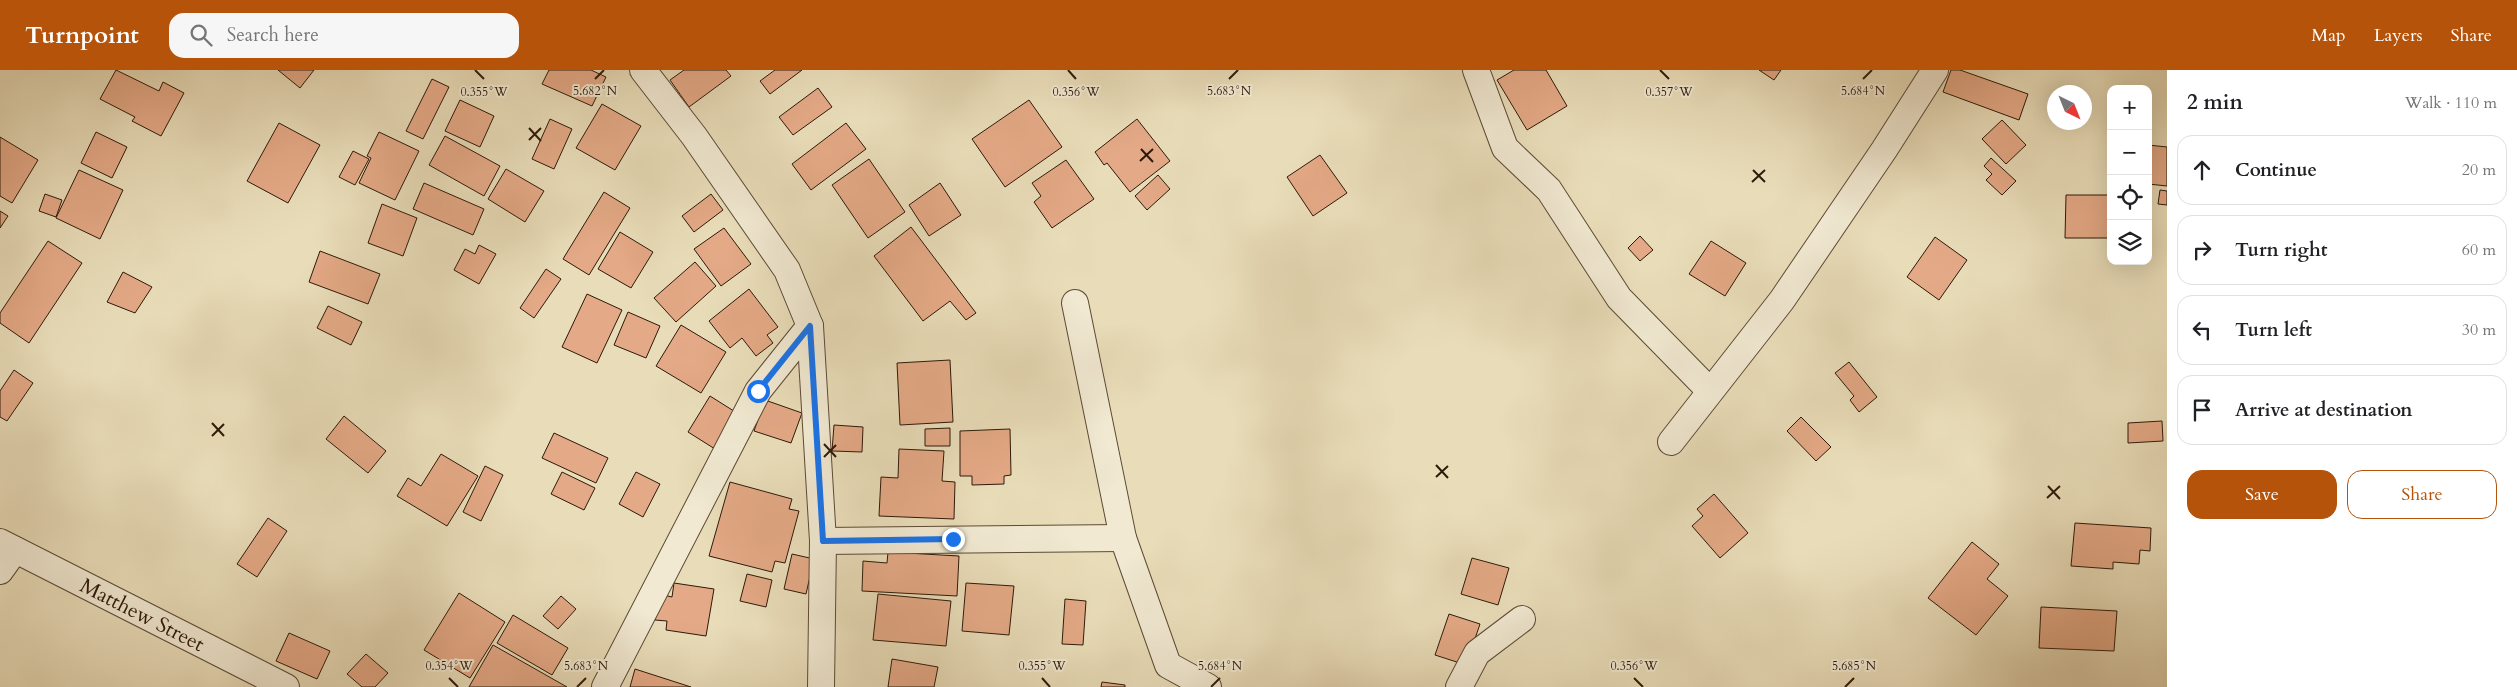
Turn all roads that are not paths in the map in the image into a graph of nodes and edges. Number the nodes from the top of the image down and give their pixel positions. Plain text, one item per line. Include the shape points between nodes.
1 (643, 70) edge
2 (1476, 70) edge
3 (1935, 70) edge
4 (1075, 303) dead end
5 (810, 326) junction
6 (1710, 392) junction
7 (1671, 442) dead end
8 (1123, 538) junction
9 (823, 541) junction
10 (7, 546) edge
11 (0, 572) edge
12 (1522, 619) dead end
13 (286, 687) edge
14 (605, 687) edge
15 (821, 687) edge
16 (1208, 687) edge
17 (1459, 687) edge

1 - 5 street via 694,136 787,270
2 - 6 street via 1505,148 1549,190 1619,298
3 - 6 street via 1782,300
4 - 8 street
5 - 9 street
5 - 14 street via 758,391
6 - 7 street
8 - 9 street
8 - 16 street via 1168,665
9 - 15 street
10 - 11 street
10 - 13 street, Matthew Street
12 - 17 street via 1477,653

